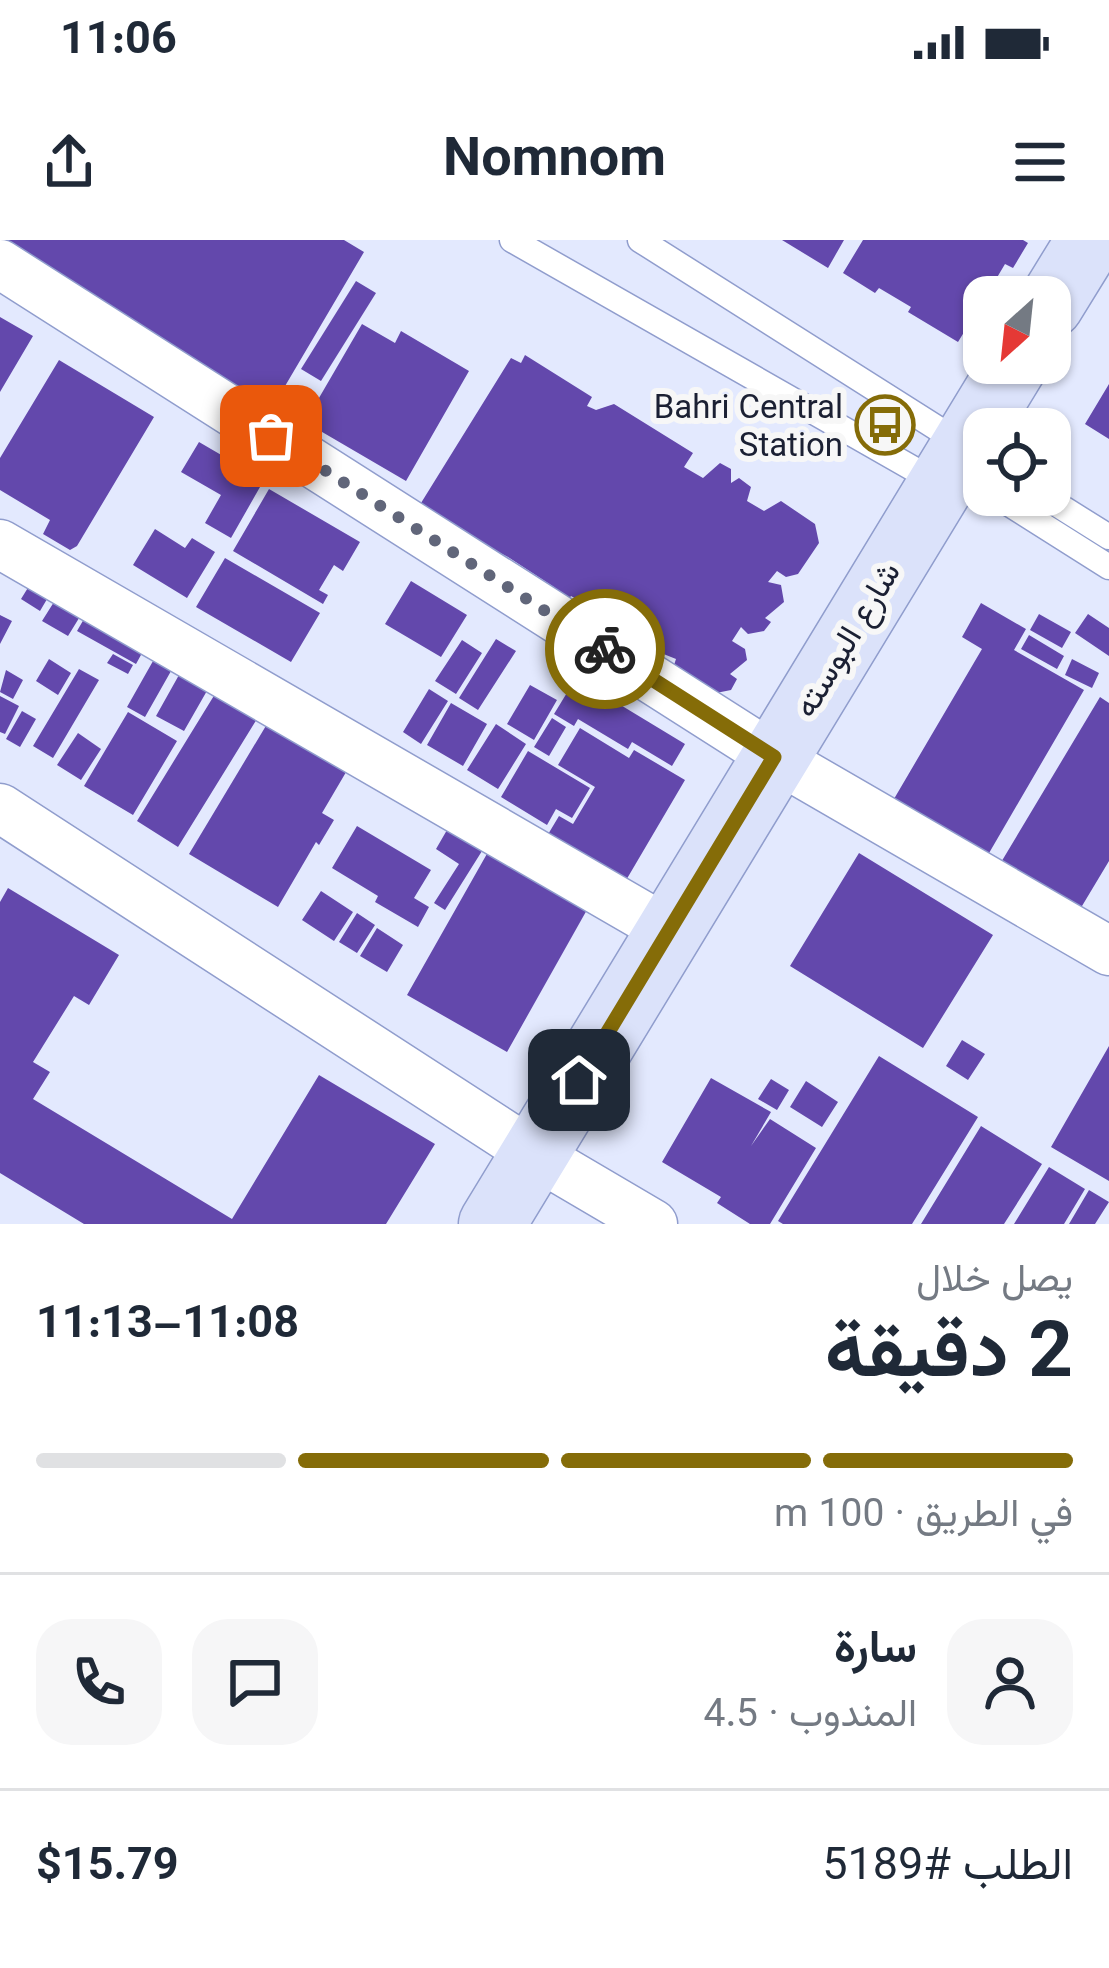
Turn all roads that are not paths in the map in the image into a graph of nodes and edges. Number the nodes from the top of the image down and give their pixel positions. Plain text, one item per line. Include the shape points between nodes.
1 (512, 240) edge
2 (640, 240) edge
3 (1090, 240) edge
4 (0, 264) edge
5 (1068, 276) edge
6 (963, 467) edge
7 (963, 469) edge
8 (963, 488) edge
9 (1071, 513) edge
10 (1034, 516) edge
11 (1109, 537) edge
12 (0, 544) edge
13 (1109, 568) edge
14 (774, 757) junction
15 (0, 808) edge
16 (669, 931) junction
17 (1109, 951) edge
18 (534, 1154) junction
19 (492, 1224) edge
20 (653, 1224) edge

1 - 7 lane
2 - 6 lane
3 - 5 street
4 - 14 street
8 - 14 street, شارع البوسته
9 - 11 lane
10 - 13 lane
12 - 16 street
14 - 16 street, شارع البوسته
14 - 17 street
15 - 18 street
16 - 18 street, شارع البوسته
18 - 19 street, شارع البوسته
18 - 20 street

